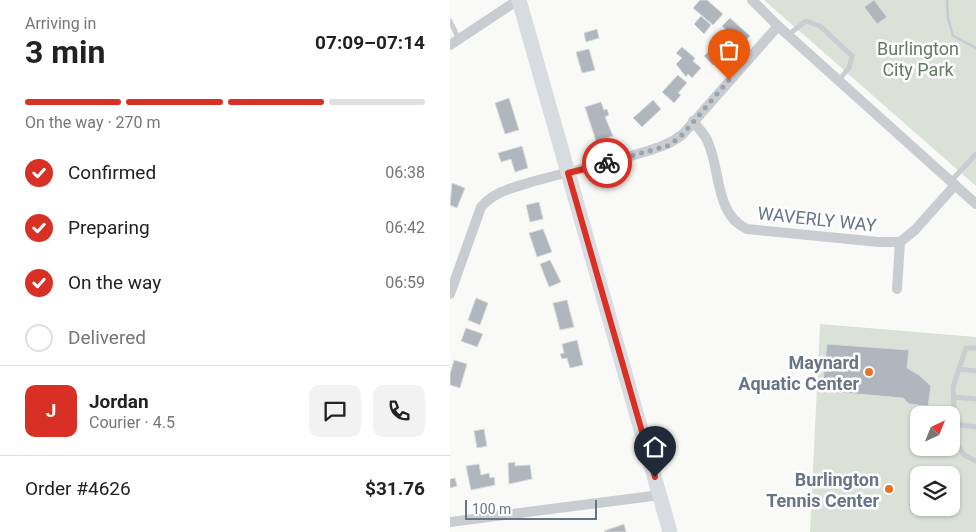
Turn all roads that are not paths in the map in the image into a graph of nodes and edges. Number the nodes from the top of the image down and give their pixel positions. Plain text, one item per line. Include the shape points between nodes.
1 (518, 0) edge
2 (528, 0) edge
3 (752, 0) edge
4 (450, 21) edge
5 (778, 26) junction
6 (528, 32) junction
7 (788, 36) junction
8 (455, 42) edge
9 (838, 80) junction
10 (693, 121) junction
11 (976, 154) edge
12 (568, 173) junction
13 (953, 183) junction
14 (974, 199) edge
15 (900, 242) junction
16 (897, 289) dead end
17 (450, 294) edge
18 (976, 348) edge
19 (959, 369) junction
20 (976, 371) edge
21 (954, 398) junction
22 (976, 399) edge
23 (954, 406) edge
24 (960, 425) edge
25 (976, 427) edge
26 (960, 448) edge
27 (976, 461) edge
28 (660, 495) junction
29 (450, 522) edge
30 (670, 532) edge

1 - 6 main road
1 - 8 street
2 - 6 main road
3 - 5 street
4 - 8 lane
5 - 7 street
5 - 10 street
6 - 12 main road
7 - 9 street
7 - 9 lane via 806,22 820,26 852,56 849,68
9 - 13 street
10 - 12 street via 670,145
10 - 15 street, WAVERLY WAY via 707,140 728,213 738,225 767,232
11 - 13 lane
12 - 17 street via 504,190 488,199 481,207
12 - 28 main road
13 - 14 street
13 - 15 street, WAVERLY WAY via 915,230
15 - 16 street
18 - 19 lane via 966,348
19 - 20 lane
19 - 21 lane via 953,387
21 - 22 lane
21 - 23 lane
24 - 25 lane
26 - 27 lane via 964,455
28 - 29 street
28 - 30 main road

